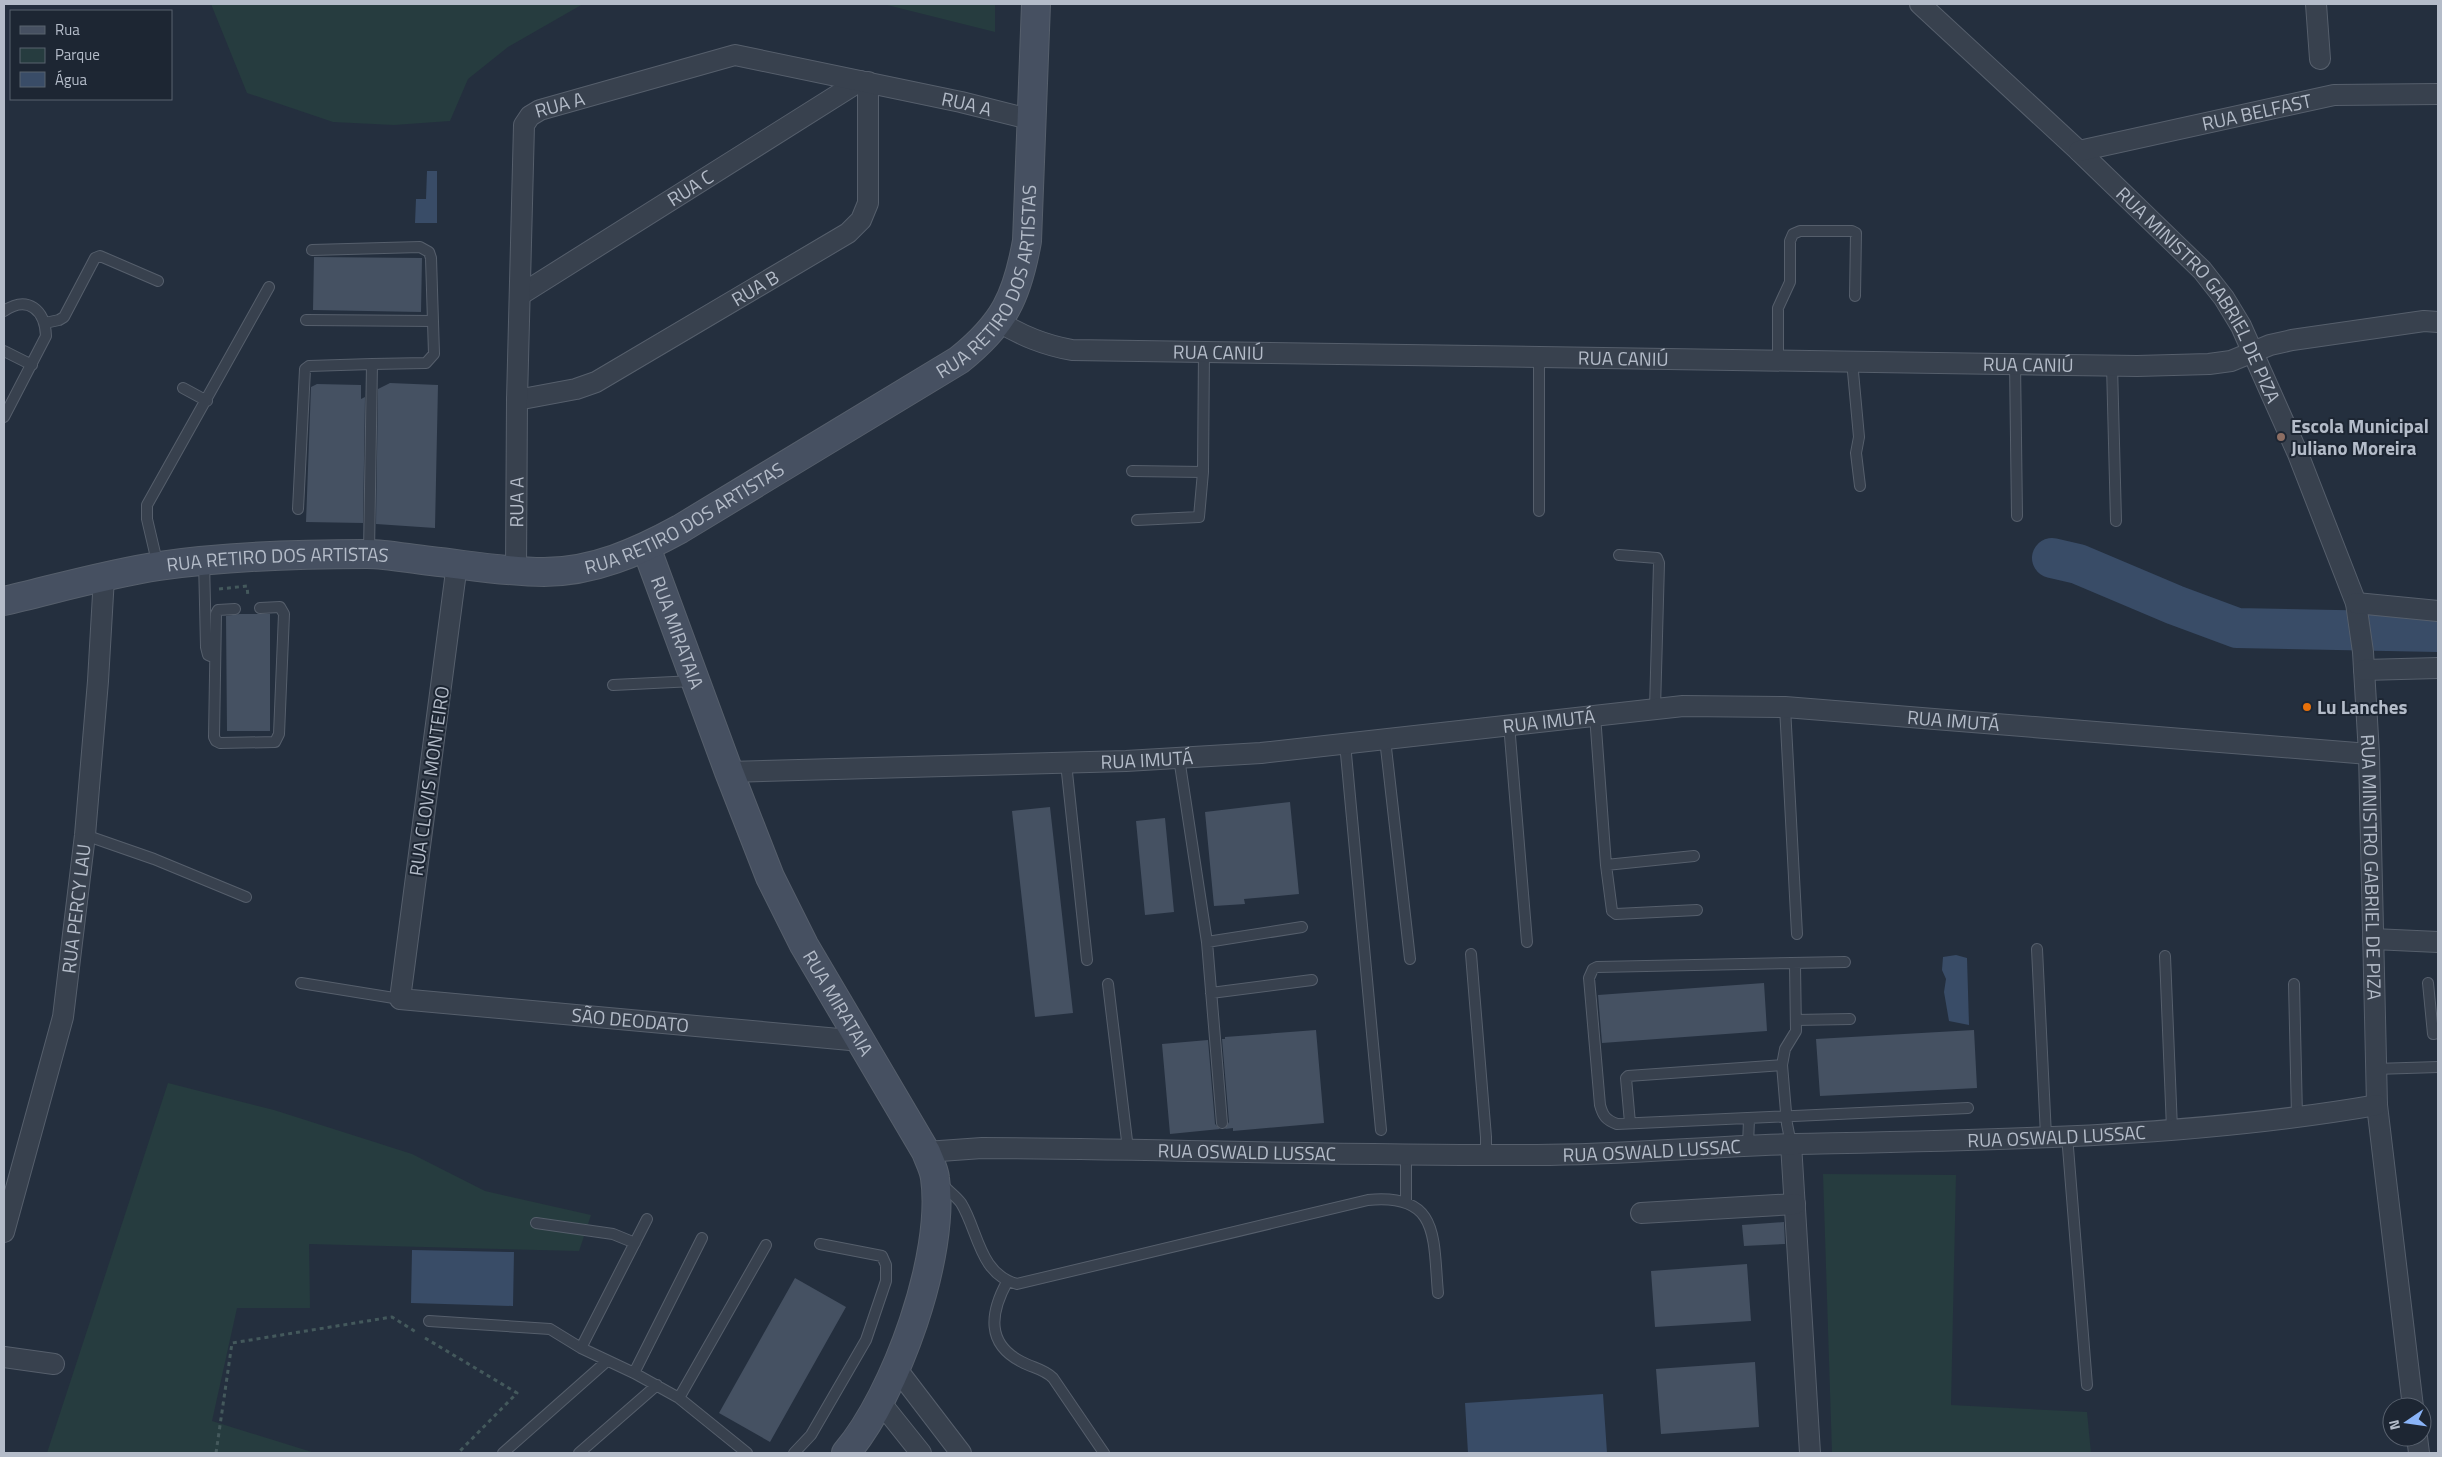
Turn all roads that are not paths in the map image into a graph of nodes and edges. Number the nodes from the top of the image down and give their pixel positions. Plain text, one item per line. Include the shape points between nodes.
1 (1036, 4) edge
2 (1920, 4) edge
3 (2316, 4) edge
4 (2320, 58) dead end
5 (864, 82) junction
6 (2438, 94) edge
7 (1033, 120) junction
8 (2079, 151) junction
9 (312, 250) dead end
10 (158, 281) dead end
11 (269, 287) dead end
12 (520, 295) junction
13 (1856, 296) dead end
14 (4, 311) edge
15 (306, 320) dead end
16 (433, 321) junction
17 (999, 322) junction
18 (2438, 322) edge
19 (45, 323) junction
20 (4, 351) edge
21 (1204, 351) junction
22 (2252, 353) junction
23 (1539, 356) junction
24 (1778, 360) junction
25 (1852, 361) junction
26 (2015, 362) junction
27 (372, 364) junction
28 (32, 365) junction
29 (2112, 365) junction
30 (183, 388) dead end
31 (517, 400) junction
32 (207, 401) junction
33 (7, 403) edge
34 (4, 417) edge
35 (1132, 470) dead end
36 (1203, 472) junction
37 (1860, 486) dead end
38 (298, 509) dead end
39 (1539, 511) dead end
40 (2017, 516) dead end
41 (1137, 520) dead end
42 (2116, 521) dead end
43 (646, 547) junction
44 (369, 554) junction
45 (1619, 555) dead end
46 (204, 561) junction
47 (458, 564) junction
48 (159, 566) junction
49 (516, 571) junction
50 (104, 577) junction
51 (4, 601) edge
52 (260, 608) dead end
53 (235, 609) dead end
54 (2358, 609) junction
55 (2438, 611) edge
56 (214, 658) junction
57 (2364, 661) junction
58 (2438, 668) edge
59 (695, 681) junction
60 (613, 685) dead end
61 (1785, 707) junction
62 (1656, 709) junction
63 (1595, 715) junction
64 (1509, 724) junction
65 (1385, 739) junction
66 (1345, 743) junction
67 (2370, 754) junction
68 (1179, 758) junction
69 (1066, 763) junction
70 (729, 772) junction
71 (85, 835) junction
72 (1694, 856) dead end
73 (1606, 865) junction
74 (246, 897) dead end
75 (1697, 910) dead end
76 (1302, 927) dead end
77 (1797, 934) dead end
78 (2373, 939) junction
79 (1207, 942) junction
80 (1527, 942) dead end
81 (2438, 942) edge
82 (2037, 949) dead end
83 (1471, 954) dead end
84 (2165, 956) dead end
85 (1410, 959) dead end
86 (1087, 960) dead end
87 (1845, 962) dead end
88 (1795, 964) junction
89 (1312, 980) dead end
90 (301, 983) dead end
91 (2428, 983) dead end
92 (1108, 984) dead end
93 (2294, 984) dead end
94 (1211, 993) junction
95 (400, 998) junction
96 (1850, 1019) dead end
97 (1796, 1020) junction
98 (2438, 1033) edge
99 (861, 1041) junction
100 (1782, 1065) junction
101 (2438, 1067) edge
102 (2375, 1069) junction
103 (2378, 1104) junction
104 (1968, 1108) dead end
105 (2297, 1116) junction
106 (1786, 1117) junction
107 (1749, 1119) junction
108 (1222, 1123) dead end
109 (1630, 1123) junction
110 (2172, 1129) junction
111 (1382, 1130) dead end
112 (2067, 1135) junction
113 (2046, 1136) junction
114 (1791, 1144) junction
115 (1748, 1146) junction
116 (1128, 1149) junction
117 (1406, 1154) junction
118 (1486, 1155) junction
119 (930, 1165) junction
120 (1406, 1201) junction
121 (1795, 1204) junction
122 (1641, 1213) dead end
123 (647, 1219) dead end
124 (536, 1223) dead end
125 (4, 1232) edge
126 (702, 1238) dead end
127 (635, 1243) junction
128 (820, 1244) dead end
129 (766, 1245) dead end
130 (1007, 1282) junction
131 (1438, 1294) dead end
132 (429, 1321) dead end
133 (581, 1348) junction
134 (4, 1358) edge
135 (607, 1361) junction
136 (54, 1364) dead end
137 (896, 1368) junction
138 (634, 1373) junction
139 (657, 1385) junction
140 (2087, 1385) dead end
141 (2412, 1397) edge
142 (679, 1398) junction
143 (881, 1403) junction
144 (503, 1453) edge
145 (579, 1453) edge
146 (747, 1453) edge
147 (794, 1453) edge
148 (846, 1453) edge
149 (921, 1453) edge
150 (961, 1453) edge
151 (1104, 1453) edge
152 (1810, 1453) edge

1 - 7 street, RUA RETIRO DOS ARTISTAS
2 - 8 street, RUA MINISTRO GABRIEL DE PIZA
3 - 4 street
5 - 7 street, RUA A
5 - 12 street, RUA C
5 - 12 street, RUA A via 735,55 549,107 530,116 524,125
5 - 31 street, RUA B via 868,203 861,220 848,233 596,382
6 - 8 street, RUA BELFAST via 2334,95
7 - 17 street, RUA RETIRO DOS ARTISTAS via 1027,241 1014,297
8 - 22 street, RUA MINISTRO GABRIEL DE PIZA via 2202,270 2241,326
9 - 16 lane via 420,247 431,258
10 - 19 lane via 100,256 95,258 64,317
11 - 32 lane
12 - 31 street, RUA A
13 - 24 lane via 1856,233 1800,231 1793,234 1790,241 1790,282 1778,308
14 - 19 lane via 13,305 26,304 38,311
15 - 16 lane
16 - 27 lane via 434,354 426,364
17 - 21 street, RUA CANIÚ via 1025,338 1072,350
17 - 43 street, RUA RETIRO DOS ARTISTAS via 980,344 959,360
18 - 22 street, RUA CANIÚ via 2424,321 2292,340
19 - 28 lane via 46,336
20 - 28 lane
21 - 23 street, RUA CANIÚ
21 - 36 lane
22 - 29 street, RUA CANIÚ via 2231,361 2209,364
22 - 54 street, RUA MINISTRO GABRIEL DE PIZA via 2298,454
23 - 24 street, RUA CANIÚ
23 - 39 lane
24 - 25 street, RUA CANIÚ
25 - 26 street, RUA CANIÚ
25 - 37 lane
26 - 29 street, RUA CANIÚ
26 - 40 lane
27 - 38 lane via 309,366 305,369
27 - 44 lane
28 - 33 lane
29 - 42 lane
30 - 32 lane
31 - 49 street, RUA A
32 - 48 lane via 144,503
33 - 34 lane
35 - 36 lane
36 - 41 lane via 1200,517
43 - 49 street, RUA RETIRO DOS ARTISTAS via 606,563 574,569
43 - 59 street, RUA MIRATAIA
44 - 46 street, RUA RETIRO DOS ARTISTAS
44 - 47 street, RUA RETIRO DOS ARTISTAS
45 - 62 lane via 1651,556 1658,563
46 - 48 street, RUA RETIRO DOS ARTISTAS
46 - 56 lane via 206,647 208,655
47 - 49 street, RUA RETIRO DOS ARTISTAS
47 - 95 street, RUA CLOVIS MONTEIRO
48 - 50 street, RUA RETIRO DOS ARTISTAS
50 - 51 street, RUA RETIRO DOS ARTISTAS
50 - 71 street, RUA PERCY LAU
52 - 56 lane via 280,607 284,614 279,734 275,742 216,741
53 - 56 lane via 218,610 216,614
54 - 55 street
54 - 57 street, RUA MINISTRO GABRIEL DE PIZA
57 - 58 street
57 - 67 street, RUA MINISTRO GABRIEL DE PIZA
59 - 60 lane
59 - 70 street, RUA MIRATAIA
61 - 62 street, RUA IMUTÁ via 1683,706
61 - 67 street, RUA IMUTÁ
61 - 77 lane
62 - 63 street, RUA IMUTÁ
63 - 64 street, RUA IMUTÁ
63 - 73 lane
64 - 65 street, RUA IMUTÁ
64 - 80 lane
65 - 66 street, RUA IMUTÁ
65 - 85 lane
66 - 68 street, RUA IMUTÁ
66 - 111 lane
67 - 78 street, RUA MINISTRO GABRIEL DE PIZA
68 - 69 street, RUA IMUTÁ
68 - 79 lane
69 - 70 street, RUA IMUTÁ
69 - 86 lane
70 - 99 street, RUA MIRATAIA via 774,886 804,945
71 - 74 lane
71 - 125 street, RUA PERCY LAU via 63,1017
72 - 73 lane
73 - 75 lane via 1612,911 1616,914
76 - 79 lane
78 - 81 street
78 - 102 street, RUA MINISTRO GABRIEL DE PIZA
79 - 94 lane
82 - 113 lane
83 - 118 lane
84 - 110 lane
87 - 88 lane
88 - 97 lane
88 - 109 lane via 1593,969 1589,978 1602,1115 1617,1124
89 - 94 lane
90 - 95 lane
91 - 98 lane via 2433,1034
92 - 116 lane
93 - 105 lane
94 - 108 lane
95 - 99 street, SÃO DEODATO
96 - 97 lane
97 - 100 lane via 1796,1031 1785,1049
99 - 119 street, RUA MIRATAIA
100 - 106 lane
100 - 109 lane via 1628,1076
101 - 102 lane
102 - 103 street, RUA MINISTRO GABRIEL DE PIZA
103 - 105 street, RUA OSWALD LUSSAC
103 - 141 street, RUA MINISTRO GABRIEL DE PIZA
104 - 106 lane
105 - 110 street, RUA OSWALD LUSSAC
106 - 107 lane
106 - 114 lane
107 - 109 lane
107 - 115 lane
110 - 112 street, RUA OSWALD LUSSAC
112 - 113 street, RUA OSWALD LUSSAC
112 - 140 lane
113 - 114 street, RUA OSWALD LUSSAC
114 - 115 street, RUA OSWALD LUSSAC
114 - 121 street
115 - 118 street, RUA OSWALD LUSSAC via 1540,1156
116 - 117 street, RUA OSWALD LUSSAC
116 - 119 street, RUA OSWALD LUSSAC via 982,1148
117 - 118 street, RUA OSWALD LUSSAC
117 - 120 lane
119 - 130 lane via 961,1203 980,1252
119 - 137 street via 935,1216 929,1266
120 - 130 lane via 1368,1200 1026,1283
120 - 131 lane via 1425,1213 1431,1231
121 - 122 street
121 - 152 street
123 - 127 lane
124 - 127 lane via 613,1234
126 - 138 lane
127 - 133 lane
128 - 147 lane via 882,1256 886,1265 886,1281 866,1340 811,1435
129 - 142 lane
130 - 151 lane via 997,1300 996,1337 1005,1352 1046,1371 1053,1378
132 - 133 lane via 550,1329
133 - 135 lane
134 - 136 street
135 - 138 lane
135 - 144 lane
137 - 143 street
137 - 150 street
138 - 139 lane
139 - 142 lane
139 - 145 lane
142 - 146 lane
143 - 148 street
143 - 149 street

